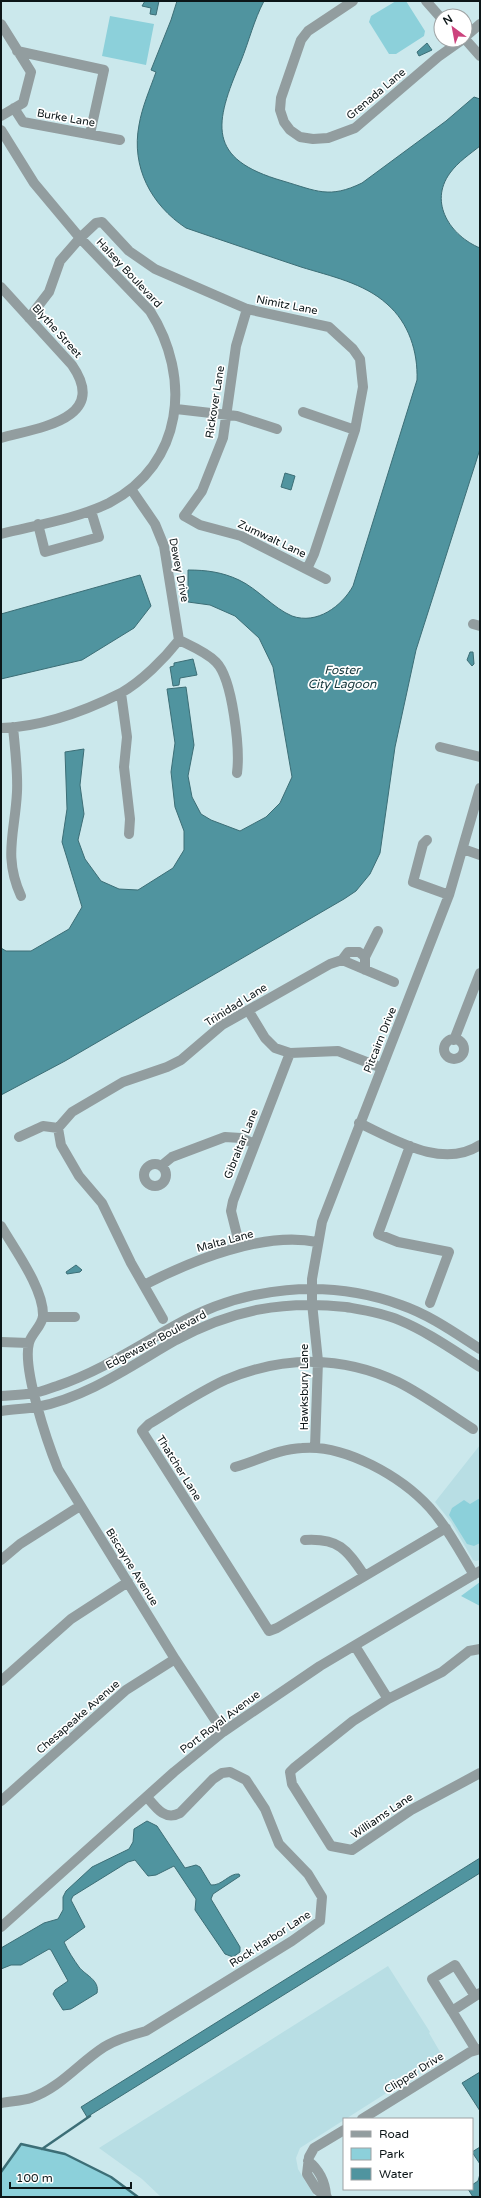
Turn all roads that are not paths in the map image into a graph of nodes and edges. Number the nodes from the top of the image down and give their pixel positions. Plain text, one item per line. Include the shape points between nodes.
1 (353, 1) edge
2 (426, 1) edge
3 (433, 9) edge
4 (1, 24) edge
5 (451, 48) edge
6 (473, 48) edge
7 (17, 51) junction
8 (480, 56) edge
9 (14, 108) junction
10 (1, 116) edge
11 (1, 130) edge
12 (90, 134) junction
13 (120, 140) dead end
14 (80, 238) junction
15 (1, 287) edge
16 (247, 309) junction
17 (29, 318) junction
18 (176, 409) junction
19 (304, 412) dead end
20 (226, 416) junction
21 (277, 429) dead end
22 (355, 430) junction
23 (1, 438) edge
24 (131, 489) junction
25 (91, 511) junction
26 (184, 516) joint
27 (38, 524) junction
28 (1, 534) edge
29 (307, 569) junction
30 (326, 579) dead end
31 (179, 640) junction
32 (121, 692) junction
33 (14, 727) junction
34 (1, 728) edge
35 (440, 747) dead end
36 (480, 757) edge
37 (237, 773) dead end
38 (480, 788) edge
39 (129, 834) dead end
40 (427, 840) dead end
41 (463, 850) junction
42 (480, 854) edge
43 (449, 895) junction
44 (21, 896) dead end
45 (378, 932) dead end
46 (365, 957) junction
47 (342, 960) junction
48 (365, 970) junction
49 (480, 973) edge
50 (394, 982) dead end
51 (248, 1010) junction
52 (454, 1040) dead end
53 (290, 1053) junction
54 (382, 1068) junction
55 (359, 1124) junction
56 (58, 1128) junction
57 (19, 1137) dead end
58 (255, 1144) junction
59 (480, 1145) edge
60 (410, 1146) junction
61 (161, 1166) dead end
62 (1, 1226) edge
63 (317, 1242) junction
64 (240, 1247) junction
65 (144, 1285) junction
66 (312, 1288) junction
67 (312, 1303) junction
68 (430, 1303) dead end
69 (43, 1317) junction
70 (75, 1317) dead end
71 (163, 1319) dead end
72 (1, 1342) edge
73 (29, 1343) junction
74 (480, 1350) edge
75 (318, 1361) junction
76 (480, 1367) edge
77 (35, 1393) junction
78 (1, 1396) edge
79 (38, 1407) junction
80 (1, 1410) edge
81 (473, 1429) dead end
82 (316, 1447) junction
83 (235, 1467) dead end
84 (80, 1506) junction
85 (446, 1528) junction
86 (305, 1540) dead end
87 (2, 1557) edge
88 (477, 1573) edge
89 (364, 1575) junction
90 (128, 1582) junction
91 (355, 1646) junction
92 (480, 1649) edge
93 (175, 1659) junction
94 (1, 1681) edge
95 (388, 1699) junction
96 (223, 1732) junction
97 (480, 1773) edge
98 (147, 1797) junction
99 (1, 1801) edge
100 (1, 1927) edge
101 (477, 1994) edge
102 (452, 2010) junction
103 (478, 2049) edge
104 (1, 2103) edge
105 (364, 2118) edge
106 (343, 2131) edge
107 (326, 2196) edge

1 - 5 street, Grenada Lane via 308,31 301,40 280,105 284,122 300,137 313,140 328,138 354,128
2 - 3 street
4 - 7 street
6 - 8 street
7 - 9 street via 31,72 23,103
7 - 12 street via 104,70
9 - 10 street
9 - 12 street, Burke Lane via 23,122
11 - 14 street, Halsey Boulevard via 34,183
12 - 13 street, Burke Lane
14 - 16 street, Nimitz Lane via 96,223 102,222 140,260
14 - 17 street via 60,262 48,292
14 - 18 street, Halsey Boulevard via 150,311 158,324 172,357 176,382
15 - 17 street, Blythe Street
16 - 20 street, Rickover Lane via 236,346
16 - 22 street, Nimitz Lane via 329,327 353,349 360,359 363,387
17 - 23 street, Blythe Street via 76,370 82,394 76,410 60,422
18 - 20 street
18 - 24 street, Halsey Boulevard via 161,452
19 - 22 street
20 - 21 street via 237,416
20 - 26 street, Rickover Lane via 222,438 202,491
22 - 29 street, Nimitz Lane
24 - 25 street, Halsey Boulevard
24 - 31 street, Dewey Drive via 151,518 164,546
25 - 27 street, Halsey Boulevard
25 - 27 street via 99,537 45,552
26 - 29 street, Zumwalt Lane via 200,525 241,536
27 - 28 street, Halsey Boulevard
29 - 30 street, Zumwalt Lane
31 - 32 street via 159,662
31 - 37 street via 216,662 228,682 239,758
32 - 33 street via 70,714
32 - 39 street via 127,736 124,768 130,819
33 - 34 street
33 - 44 street via 17,792 10,859 13,879
35 - 36 street
38 - 41 street, Pitcairn Drive
40 - 43 street via 423,844 412,882
41 - 42 street
41 - 43 street, Pitcairn Drive
43 - 54 street, Pitcairn Drive
45 - 46 street
46 - 47 street, Trinidad Lane via 359,952 352,951 345,954
46 - 48 street
47 - 48 street
47 - 51 street, Trinidad Lane via 319,969
48 - 50 street
49 - 52 street
51 - 53 street via 270,1045
51 - 56 street, Trinidad Lane via 222,1025 181,1060 123,1082 72,1112
53 - 54 street via 338,1051
53 - 58 street, Gibraltar Lane
54 - 55 street, Pitcairn Drive
55 - 60 street
55 - 63 street, Pitcairn Drive via 333,1189
56 - 57 street via 43,1126
56 - 65 street via 61,1145 79,1176 102,1203
58 - 61 street via 242,1138 225,1137 172,1157
58 - 64 street, Gibraltar Lane via 231,1211
59 - 60 street via 453,1154 438,1154
60 - 68 street via 378,1234 398,1242 449,1252
62 - 69 street via 38,1290
63 - 64 street, Malta Lane via 293,1240
63 - 66 street, Pitcairn Drive
64 - 65 street, Malta Lane via 184,1265
65 - 71 street
66 - 67 street, Pitcairn Drive
66 - 74 street, Edgewater Boulevard via 365,1294 402,1305 447,1327
66 - 77 street, Edgewater Boulevard via 266,1292 220,1305 176,1324 103,1368
67 - 75 street, Hawksbury Lane
67 - 76 street, Edgewater Boulevard via 360,1309 397,1319 439,1339
67 - 79 street, Edgewater Boulevard via 267,1307 210,1323 98,1385
69 - 70 street
69 - 73 street
72 - 73 street
73 - 77 street, Biscayne Avenue via 28,1361
75 - 81 street, Thatcher Lane via 379,1373 412,1389
75 - 82 street, Hawksbury Lane
75 - 89 street, Thatcher Lane via 277,1364 254,1369 224,1381 149,1424 142,1431 269,1631
77 - 78 street, Edgewater Boulevard
77 - 79 street, Biscayne Avenue
79 - 80 street, Edgewater Boulevard
79 - 84 street, Biscayne Avenue via 46,1441 58,1469
82 - 83 street via 286,1450
82 - 85 street via 352,1456 379,1470 430,1508
84 - 87 street
84 - 90 street, Biscayne Avenue
85 - 88 street
85 - 89 street, Thatcher Lane
86 - 89 street via 323,1539 344,1548
88 - 91 street, Port Royal Avenue
90 - 93 street, Biscayne Avenue
90 - 94 street via 71,1619
91 - 95 street
91 - 96 street, Port Royal Avenue
92 - 95 street, Williams Lane via 470,1651 442,1672
93 - 96 street, Biscayne Avenue
93 - 99 street, Chesapeake Avenue via 126,1690
95 - 97 street, Williams Lane via 325,1742 290,1772 292,1784 331,1846 346,1850 357,1848 411,1810
96 - 98 street, Port Royal Avenue
98 - 100 street, Port Royal Avenue
98 - 104 street, Rock Harbor Lane via 160,1812 175,1815 222,1773 230,1772 246,1780 265,1809 279,1844 308,1874 322,1897 320,1921 146,2031 119,2039 103,2048 79,2068 32,2098
101 - 102 street
101 - 102 street via 455,1965 432,1979
102 - 103 street
103 - 105 street, Clipper Drive
106 - 107 street via 314,2148 308,2161 307,2174 317,2190

